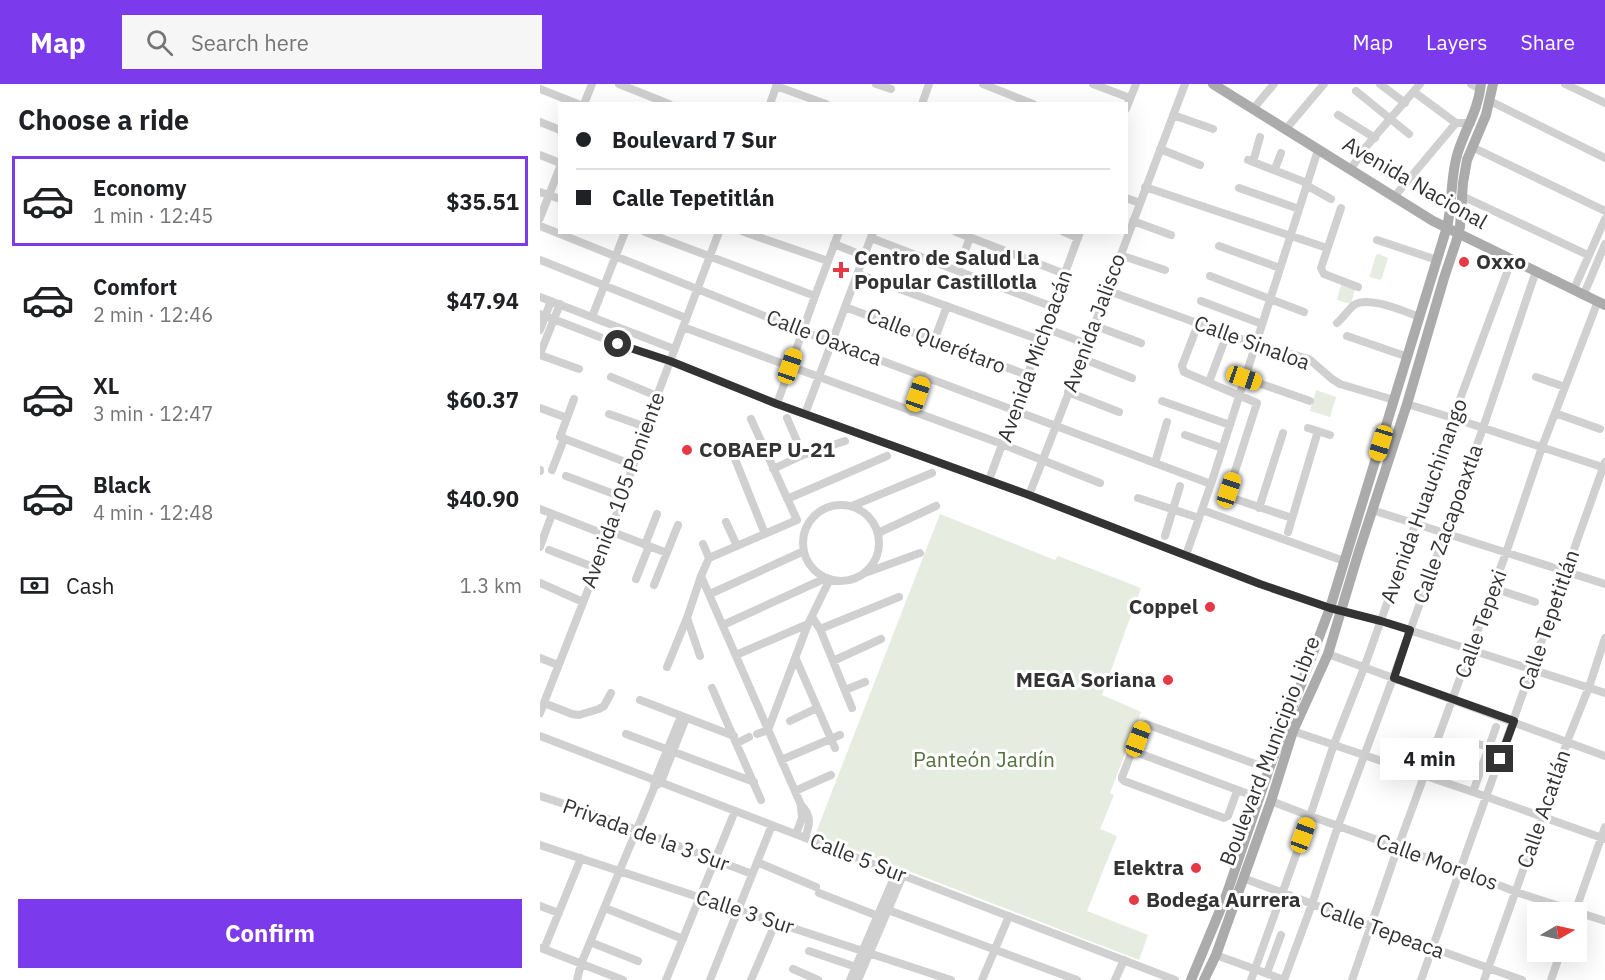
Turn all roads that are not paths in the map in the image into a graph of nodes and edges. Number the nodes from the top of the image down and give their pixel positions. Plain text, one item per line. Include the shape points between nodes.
1 (592, 84) edge
2 (619, 84) edge
3 (876, 84) edge
4 (929, 84) edge
5 (983, 84) edge
6 (1093, 84) edge
7 (1136, 84) edge
8 (1185, 84) edge
9 (1274, 84) edge
10 (1324, 84) edge
11 (1380, 84) edge
12 (1420, 84) edge
13 (1493, 84) edge
14 (1565, 84) edge
15 (777, 85) edge
16 (1221, 86) edge
17 (1477, 86) edge
18 (540, 88) edge
19 (891, 89) dead end
20 (1356, 91) dead end
21 (1414, 92) junction
22 (1130, 98) junction
23 (1013, 100) edge
24 (1490, 101) junction
25 (573, 102) edge
26 (585, 102) edge
27 (664, 102) edge
28 (771, 102) edge
29 (821, 102) edge
30 (925, 102) edge
31 (1405, 103) junction
32 (1605, 103) edge
33 (1128, 104) edge
34 (1253, 109) junction
35 (1173, 115) junction
36 (1338, 115) dead end
37 (1390, 120) junction
38 (540, 122) edge
39 (1456, 123) junction
40 (1470, 123) junction
41 (558, 129) edge
42 (1213, 129) dead end
43 (1286, 129) junction
44 (1409, 134) dead end
45 (1260, 137) dead end
46 (1374, 138) junction
47 (1472, 147) junction
48 (1160, 149) junction
49 (1318, 150) junction
50 (1281, 153) dead end
51 (540, 155) edge
52 (1605, 158) edge
53 (558, 162) edge
54 (1200, 165) dead end
55 (1275, 169) junction
56 (1350, 170) junction
57 (558, 173) edge
58 (1307, 184) junction
59 (1145, 187) junction
60 (1239, 188) dead end
61 (540, 192) edge
62 (549, 195) junction
63 (1462, 196) junction
64 (1394, 197) junction
65 (558, 198) edge
66 (1128, 199) edge
67 (1331, 199) dead end
68 (1140, 203) junction
69 (1341, 208) dead end
70 (1299, 209) junction
71 (1605, 211) edge
72 (540, 218) edge
73 (1605, 219) edge
74 (1133, 221) junction
75 (540, 226) edge
76 (1447, 227) junction
77 (558, 233) edge
78 (1459, 233) junction
79 (560, 234) edge
80 (624, 234) edge
81 (650, 234) edge
82 (718, 234) edge
83 (750, 234) edge
84 (838, 234) edge
85 (962, 234) edge
86 (872, 235) edge
87 (1079, 235) edge
88 (1171, 235) dead end
89 (1290, 236) junction
90 (970, 237) junction
91 (1377, 240) dead end
92 (834, 244) junction
93 (1605, 244) edge
94 (1219, 246) dead end
95 (1327, 248) junction
96 (1120, 255) junction
97 (1588, 255) junction
98 (616, 256) junction
99 (864, 256) junction
100 (710, 258) junction
101 (1512, 259) junction
102 (540, 260) edge
103 (1437, 260) junction
104 (828, 261) junction
105 (1601, 264) edge
106 (1280, 268) junction
107 (1165, 270) dead end
108 (958, 271) junction
109 (1536, 271) junction
110 (858, 274) junction
111 (1065, 274) junction
112 (1210, 276) dead end
113 (605, 286) junction
114 (1358, 286) dead end
115 (697, 288) junction
116 (1107, 290) junction
117 (1579, 292) junction
118 (814, 296) junction
119 (540, 297) edge
120 (1270, 300) junction
121 (1201, 301) dead end
122 (556, 303) junction
123 (1602, 303) edge
124 (947, 306) junction
125 (845, 307) junction
126 (1053, 307) junction
127 (1304, 312) dead end
128 (546, 317) edge
129 (592, 317) junction
130 (1420, 317) junction
131 (686, 318) junction
132 (1337, 323) dead end
133 (1262, 324) junction
134 (1093, 325) junction
135 (683, 327) junction
136 (1045, 328) junction
137 (540, 330) edge
138 (802, 331) junction
139 (1195, 332) dead end
140 (1347, 336) dead end
141 (1040, 340) junction
142 (934, 341) junction
143 (832, 342) junction
144 (1224, 342) dead end
145 (1141, 343) dead end
146 (1087, 344) junction
147 (1255, 344) junction
148 (674, 349) junction
149 (540, 354) edge
150 (1408, 357) junction
151 (1081, 358) junction
152 (670, 361) junction
153 (790, 366) junction
154 (579, 369) dead end
155 (1027, 375) junction
156 (819, 376) junction
157 (924, 376) junction
158 (610, 377) dead end
159 (1536, 377) dead end
160 (1132, 378) dead end
161 (1244, 378) junction
162 (1209, 382) junction
163 (1565, 387) junction
164 (1068, 392) junction
165 (1239, 395) junction
166 (657, 396) junction
167 (574, 399) dead end
168 (1394, 400) junction
169 (1162, 401) dead end
170 (1310, 401) dead end
171 (777, 404) junction
172 (1407, 404) junction
173 (540, 408) edge
174 (1015, 410) junction
175 (912, 412) junction
176 (1119, 412) dead end
177 (1555, 413) junction
178 (609, 414) dead end
179 (805, 414) junction
180 (567, 418) junction
181 (787, 418) dead end
182 (1453, 418) junction
183 (751, 419) dead end
184 (1167, 422) dead end
185 (1230, 424) junction
186 (1057, 426) junction
187 (646, 428) junction
188 (1308, 428) dead end
189 (1483, 428) junction
190 (1600, 429) dead end
191 (1318, 431) junction
192 (1283, 433) dead end
193 (1185, 435) dead end
194 (1330, 435) dead end
195 (562, 438) junction
196 (845, 441) dead end
197 (1002, 444) junction
198 (1542, 447) junction
199 (1222, 448) junction
200 (803, 455) junction
201 (886, 456) dead end
202 (735, 459) dead end
203 (1043, 460) junction
204 (1155, 463) junction
205 (633, 465) junction
206 (1604, 466) edge
207 (773, 469) junction
208 (552, 470) dead end
209 (932, 473) dead end
210 (567, 477) dead end
211 (989, 480) junction
212 (1100, 483) dead end
213 (1211, 484) junction
214 (1180, 486) dead end
215 (1029, 495) junction
216 (622, 497) junction
217 (1138, 498) dead end
218 (787, 499) junction
219 (852, 506) junction
220 (936, 506) dead end
221 (1259, 508) junction
222 (540, 509) edge
223 (1173, 510) junction
224 (1372, 510) junction
225 (552, 514) junction
226 (657, 514) dead end
227 (1200, 514) junction
228 (1292, 518) junction
229 (797, 520) junction
230 (726, 522) dead end
231 (1416, 524) junction
232 (678, 525) dead end
233 (807, 526) junction
234 (1288, 532) dead end
235 (609, 533) junction
236 (878, 533) junction
237 (1445, 533) junction
238 (765, 534) junction
239 (1165, 536) dead end
240 (703, 544) dead end
241 (647, 545) junction
242 (737, 546) junction
243 (540, 547) edge
244 (549, 550) dead end
245 (804, 551) junction
246 (667, 553) junction
247 (920, 553) dead end
248 (1506, 553) junction
249 (1186, 555) junction
250 (709, 558) junction
251 (1344, 561) junction
252 (596, 568) junction
253 (1566, 572) junction
254 (863, 574) junction
255 (701, 576) junction
256 (828, 578) junction
257 (636, 579) dead end
258 (540, 583) edge
259 (1605, 584) edge
260 (654, 585) dead end
261 (1493, 588) junction
262 (710, 594) junction
263 (899, 597) dead end
264 (583, 602) junction
265 (1534, 602) dead end
266 (1336, 609) junction
267 (687, 618) junction
268 (810, 621) junction
269 (1381, 621) junction
270 (723, 625) junction
271 (820, 629) junction
272 (1410, 630) junction
273 (1605, 638) edge
274 (881, 639) dead end
275 (1471, 651) junction
276 (1328, 654) junction
277 (736, 655) junction
278 (700, 656) dead end
279 (540, 658) edge
280 (796, 659) junction
281 (833, 660) junction
282 (558, 665) junction
283 (666, 667) dead end
284 (1364, 668) junction
285 (1532, 669) junction
286 (1394, 678) junction
287 (865, 682) dead end
288 (1589, 687) junction
289 (712, 688) dead end
290 (845, 690) junction
291 (610, 693) dead end
292 (1605, 693) edge
293 (543, 699) edge
294 (640, 700) dead end
295 (1453, 700) junction
296 (817, 708) junction
297 (852, 708) dead end
298 (540, 713) edge
299 (683, 717) junction
300 (790, 720) dead end
301 (1514, 721) junction
302 (1496, 727) dead end
303 (768, 730) junction
304 (1293, 731) junction
305 (626, 734) dead end
306 (840, 735) dead end
307 (540, 736) edge
308 (831, 738) junction
309 (735, 740) junction
310 (1471, 742) dead end
311 (1567, 742) junction
312 (1334, 744) junction
313 (1489, 747) junction
314 (835, 748) dead end
315 (670, 751) junction
316 (1133, 752) junction
317 (1365, 756) junction
318 (1605, 756) edge
319 (781, 760) junction
320 (1456, 762) dead end
321 (1269, 769) junction
322 (1480, 770) junction
323 (831, 775) dead end
324 (1424, 775) junction
325 (754, 782) junction
326 (657, 783) junction
327 (795, 791) junction
328 (1238, 791) junction
329 (1473, 792) junction
330 (540, 796) edge
331 (1486, 797) junction
332 (1259, 798) junction
333 (761, 800) dead end
334 (1271, 801) junction
335 (801, 805) junction
336 (735, 811) junction
337 (1310, 816) junction
338 (1542, 817) junction
339 (772, 825) junction
340 (1338, 826) junction
341 (1605, 827) edge
342 (637, 830) junction
343 (796, 834) junction
344 (805, 838) junction
345 (1603, 839) edge
346 (540, 845) edge
347 (1398, 847) junction
348 (581, 858) junction
349 (715, 860) junction
350 (757, 862) junction
351 (1460, 869) junction
352 (620, 871) junction
353 (752, 874) junction
354 (899, 874) junction
355 (1243, 878) junction
356 (1283, 892) junction
357 (1516, 892) junction
358 (700, 897) junction
359 (1547, 902) edge
360 (1578, 902) edge
361 (1312, 904) junction
362 (540, 906) edge
363 (605, 908) junction
364 (888, 909) junction
365 (738, 910) junction
366 (559, 913) junction
367 (1587, 915) edge
368 (878, 916) junction
369 (1009, 916) junction
370 (1605, 921) edge
371 (776, 922) junction
372 (1371, 926) junction
373 (1281, 935) dead end
374 (683, 939) junction
375 (591, 942) junction
376 (542, 948) edge
377 (1432, 948) junction
378 (995, 949) junction
379 (809, 951) dead end
380 (866, 952) junction
381 (1216, 955) junction
382 (1124, 960) junction
383 (638, 961) dead end
384 (1557, 962) edge
385 (581, 963) junction
386 (856, 967) junction
387 (1488, 968) junction
388 (793, 969) dead end
389 (1255, 969) junction
390 (1267, 973) junction
391 (577, 980) edge
392 (623, 980) edge
393 (666, 980) edge
394 (710, 980) edge
395 (751, 980) edge
396 (818, 980) edge
397 (850, 980) edge
398 (858, 980) edge
399 (951, 980) edge
400 (982, 980) edge
401 (1077, 980) edge
402 (1115, 980) edge
403 (1176, 980) edge
404 (1191, 980) edge
405 (1204, 980) edge
406 (1251, 980) edge
407 (1284, 980) edge
408 (1352, 980) edge
409 (1420, 980) edge
410 (1484, 980) edge
411 (1522, 980) edge
412 (1551, 980) edge

1 - 26 street
2 - 27 street
3 - 19 street
4 - 30 street
5 - 23 street
6 - 22 street
7 - 22 street
8 - 35 street, Avenida Jalisco
9 - 34 street
10 - 43 street
11 - 31 street
12 - 21 street
13 - 24 main road, Boulevard Municipio Libre
14 - 32 street
15 - 28 street
15 - 29 street
16 - 34 main road, Avenida Nacional
17 - 40 main road, Boulevard Municipio Libre
18 - 25 street
20 - 37 street
21 - 31 street
21 - 39 street
22 - 33 street
24 - 47 main road, Boulevard Municipio Libre
24 - 52 street
31 - 37 street
34 - 43 main road, Avenida Nacional
35 - 42 street
35 - 48 street, Avenida Jalisco
36 - 46 street
37 - 44 street
37 - 46 street
38 - 41 street
39 - 40 street
39 - 64 street
40 - 76 main road, Boulevard Municipio Libre via 1454,169
43 - 49 main road, Avenida Nacional
45 - 55 street via 1251,161
46 - 56 street
47 - 63 main road, Boulevard Municipio Libre
47 - 71 street
48 - 54 street
48 - 59 street, Avenida Jalisco
49 - 56 main road, Avenida Nacional
49 - 58 street
50 - 55 street
51 - 53 street
55 - 58 street
56 - 64 main road, Avenida Nacional
57 - 62 street
58 - 67 street
58 - 70 street
59 - 68 street, Avenida Jalisco
59 - 89 street
60 - 70 street
61 - 62 street
62 - 65 street
62 - 72 street
63 - 78 main road, Boulevard Municipio Libre
63 - 97 street
64 - 76 main road, Avenida Nacional
66 - 68 street
68 - 74 street, Avenida Jalisco
69 - 95 street
70 - 89 street
73 - 97 street
74 - 88 street
74 - 96 street, Avenida Jalisco
75 - 77 street, Calle Oaxaca
76 - 78 main road, Avenida Nacional
76 - 103 main road, Boulevard Municipio Libre
78 - 101 main road, Avenida Nacional
78 - 172 main road, Boulevard Municipio Libre
79 - 98 street, Calle Oaxaca
80 - 98 street
81 - 100 street
82 - 100 street, Avenida 105 Poniente
83 - 104 street
84 - 92 street
85 - 90 street
86 - 99 street
86 - 108 street
87 - 111 street, Avenida Michoacán
89 - 95 street
89 - 106 street
90 - 108 street
90 - 111 street
91 - 103 street
92 - 99 street
92 - 104 street
93 - 105 street
94 - 106 street
95 - 114 street via 1321,268 1324,274
96 - 107 street
96 - 116 street, Avenida Jalisco
97 - 117 street
98 - 113 street
98 - 115 street, Calle Oaxaca
99 - 110 street
100 - 115 street, Avenida 105 Poniente
100 - 118 street
101 - 109 main road, Avenida Nacional
101 - 182 street, Avenida Huauchinango
102 - 113 street
103 - 130 main road, Boulevard Municipio Libre
104 - 118 street
105 - 117 street
106 - 120 street
108 - 126 street
109 - 117 main road, Avenida Nacional
109 - 189 street, Calle Zacapoaxtla
110 - 124 street
110 - 125 street
111 - 126 street, Avenida Michoacán
112 - 120 street
113 - 129 street
113 - 131 street
115 - 131 street, Avenida 105 Poniente
115 - 138 street, Calle Oaxaca
116 - 134 street, Avenida Jalisco
116 - 147 street, Calle Sinaloa
117 - 123 main road, Avenida Nacional
118 - 138 street
119 - 122 street
120 - 127 street
120 - 133 street
121 - 133 street
122 - 128 street
122 - 129 street
123 - 163 street, Calle Tepexi
124 - 141 street
124 - 142 street
125 - 142 street, Calle Querétaro
125 - 143 street
126 - 136 street, Avenida Michoacán
128 - 137 street
128 - 149 street
128 - 152 street
129 - 148 street
130 - 132 street via 1379,303 1363,302 1354,305
130 - 150 main road, Boulevard Municipio Libre
131 - 135 street, Avenida 105 Poniente
133 - 147 street
134 - 145 street
134 - 146 street, Avenida Jalisco
135 - 148 street, Avenida 105 Poniente
135 - 153 street
136 - 141 street, Avenida Michoacán
136 - 146 street
138 - 143 street, Calle Oaxaca
138 - 153 street
139 - 162 street via 1182,366 1184,372
140 - 150 street
141 - 155 street, Avenida Michoacán
142 - 155 street, Calle Querétaro
143 - 156 street
143 - 157 street, Calle Oaxaca
144 - 162 street
146 - 151 street, Avenida Jalisco
147 - 161 street
147 - 168 street, Calle Sinaloa via 1309,359 1340,384
148 - 152 street, Avenida 105 Poniente
149 - 154 street
150 - 168 main road, Boulevard Municipio Libre
151 - 160 street
151 - 164 street, Avenida Jalisco
152 - 166 street, Avenida 105 Poniente
152 - 171 street
153 - 156 street
153 - 171 street
155 - 174 street, Avenida Michoacán
156 - 175 street
156 - 179 street
157 - 174 street, Calle Oaxaca
157 - 175 street
158 - 166 street
159 - 163 street
161 - 165 street
161 - 170 street
162 - 165 street
163 - 177 street, Calle Tepexi
164 - 176 street
164 - 186 street, Avenida Jalisco
165 - 185 street
165 - 221 street via 1257,403 1229,495
166 - 187 street, Avenida 105 Poniente
167 - 180 street
168 - 251 main road, Boulevard Municipio Libre
169 - 185 street
171 - 179 street
172 - 182 street
172 - 224 main road, Boulevard Municipio Libre
173 - 180 street
174 - 186 street, Calle Oaxaca
174 - 197 street, Avenida Michoacán
175 - 197 street
177 - 190 street
177 - 198 street, Calle Tepexi
178 - 187 street
179 - 211 street
180 - 195 street
181 - 200 street
182 - 189 street
182 - 231 street, Avenida Huauchinango
183 - 207 street
184 - 204 street
185 - 199 street
186 - 203 street, Avenida Jalisco
186 - 204 street, Calle Oaxaca
187 - 205 street, Avenida 105 Poniente
188 - 191 street
189 - 198 street
189 - 237 street, Calle Zacapoaxtla
191 - 194 street
191 - 228 street
192 - 221 street
193 - 199 street
195 - 205 street
195 - 208 street
196 - 200 street
197 - 203 street
197 - 211 street, Avenida Michoacán
198 - 206 street
198 - 248 street, Calle Tepexi
199 - 213 street
200 - 207 street
201 - 218 street
202 - 238 street
203 - 212 street
203 - 215 street, Avenida Jalisco
204 - 213 street, Calle Oaxaca
205 - 216 street, Avenida 105 Poniente
206 - 253 street, Calle Tepetitlán
207 - 218 street
209 - 219 street
210 - 216 street
211 - 215 street
213 - 227 street
214 - 223 street
215 - 249 street
216 - 235 street, Avenida 105 Poniente
217 - 223 street
218 - 229 street
219 - 233 street via 828,506
219 - 236 street via 868,515
220 - 236 street
221 - 228 street
222 - 225 street
223 - 227 street
223 - 239 street
224 - 231 street
224 - 266 main road, Boulevard Municipio Libre
225 - 235 street
225 - 243 street
226 - 241 street
227 - 249 street
227 - 251 street
228 - 234 street
229 - 233 street
229 - 238 street
230 - 242 street
231 - 237 street
231 - 269 street, Avenida Huauchinango
232 - 246 street
233 - 245 street
235 - 241 street
235 - 252 street, Avenida 105 Poniente
236 - 254 street via 879,551
237 - 248 street
237 - 272 street, Calle Zacapoaxtla
238 - 242 street
240 - 250 street
241 - 246 street
241 - 257 street
242 - 250 street
244 - 252 street
245 - 256 street via 814,570
245 - 262 street
246 - 260 street
247 - 254 street
248 - 253 street
248 - 261 street, Calle Tepexi
249 - 266 street
250 - 255 street
251 - 266 main road, Boulevard Municipio Libre
252 - 264 street, Avenida 105 Poniente
253 - 259 street
253 - 285 street, Calle Tepetitlán
254 - 256 street via 847,581
255 - 262 street
255 - 267 street
256 - 268 street
256 - 270 street
258 - 264 street
261 - 265 street
261 - 275 street, Calle Tepexi
262 - 270 street
263 - 271 street
264 - 282 street, Avenida 105 Poniente
266 - 269 street
266 - 276 main road, Boulevard Municipio Libre
266 - 321 main road, Boulevard Municipio Libre
267 - 278 street
267 - 283 street
268 - 271 street
268 - 277 street
268 - 280 street
269 - 272 street
269 - 284 street, Avenida Huauchinango
270 - 277 street
271 - 281 street
272 - 275 street
272 - 286 street, Calle Zacapoaxtla
273 - 288 street, Calle Acatlán
274 - 281 street
275 - 285 street
275 - 295 street, Calle Tepexi
276 - 284 street
276 - 304 main road, Boulevard Municipio Libre
277 - 303 street
279 - 282 street
280 - 296 street
280 - 303 street
281 - 290 street
282 - 293 street, Avenida 105 Poniente
284 - 286 street
284 - 312 street, Avenida Huauchinango
285 - 288 street
285 - 301 street, Calle Tepetitlán
286 - 295 street
286 - 317 street, Calle Zacapoaxtla
287 - 290 street
288 - 292 street
288 - 311 street, Calle Acatlán
289 - 309 street
290 - 297 street
291 - 293 street via 604,706 579,715
293 - 298 street, Avenida 105 Poniente
294 - 299 street
295 - 301 street
295 - 324 street, Calle Tepexi
296 - 300 street
296 - 308 street
299 - 309 street
299 - 315 street
301 - 311 street
301 - 331 street, Calle Tepetitlán
302 - 313 street
303 - 309 street
303 - 319 street
304 - 312 street
304 - 334 main road, Boulevard Municipio Libre
305 - 315 street
306 - 308 street
307 - 326 street, Calle 5 Sur
308 - 314 street
308 - 319 street
309 - 325 street
310 - 313 street
311 - 318 street
311 - 338 street, Calle Acatlán
312 - 317 street
312 - 337 street, Avenida Huauchinango
313 - 322 street
315 - 325 street
315 - 326 street
316 - 321 street via 1146,724
316 - 328 street
316 - 328 street via 1122,779 1226,818
317 - 324 street
317 - 340 street, Calle Zacapoaxtla
319 - 327 street
320 - 322 street
321 - 332 main road, Boulevard Municipio Libre
322 - 329 street
323 - 327 street
324 - 329 street
324 - 347 street, Calle Tepexi
325 - 333 street
326 - 336 street, Calle 5 Sur
326 - 342 street
327 - 335 street
328 - 332 street
329 - 331 street
330 - 342 street, Privada de la 3 Sur
331 - 338 street
331 - 351 street, Calle Tepetitlán
332 - 404 main road, Boulevard Municipio Libre via 1226,896
334 - 337 street, Calle Morelos
334 - 355 main road, Boulevard Municipio Libre
335 - 343 street via 802,818
335 - 344 street via 810,820
336 - 339 street, Calle 5 Sur
336 - 349 street
337 - 340 street, Calle Morelos
337 - 356 street, Avenida Huauchinango
338 - 345 street
338 - 357 street, Calle Acatlán
339 - 343 street, Calle 5 Sur
339 - 350 street
340 - 347 street, Calle Morelos
340 - 361 street, Calle Zacapoaxtla
341 - 345 street
342 - 349 street, Privada de la 3 Sur
342 - 352 street
343 - 344 street, Calle 5 Sur
344 - 354 street, Calle 5 Sur
345 - 360 street
346 - 348 street, Calle 3 Sur
347 - 351 street, Calle Morelos
347 - 372 street, Calle Tepexi
348 - 352 street, Calle 3 Sur
348 - 366 street
349 - 353 street, Privada de la 3 Sur
349 - 358 street
350 - 353 street
350 - 368 street
351 - 357 street, Calle Morelos
351 - 377 street, Calle Tepetitlán
352 - 358 street, Calle 3 Sur
352 - 363 street
353 - 365 street
354 - 364 street
354 - 368 street
354 - 369 street, Calle 5 Sur
355 - 356 street, Calle Tepeaca
355 - 381 main road, Boulevard Municipio Libre
356 - 361 street, Calle Tepeaca
356 - 389 street, Avenida Huauchinango
357 - 359 street, Calle Morelos
357 - 387 street, Calle Acatlán
358 - 365 street, Calle 3 Sur
358 - 374 street
361 - 372 street, Calle Tepeaca
361 - 407 street, Calle Zacapoaxtla
362 - 366 street
363 - 374 street
363 - 375 street
364 - 378 street
364 - 380 street
365 - 371 street, Calle 3 Sur
365 - 394 street
366 - 376 street
367 - 370 street, Calle Morelos
368 - 380 street
369 - 378 street
369 - 382 street, Calle 5 Sur
371 - 380 street, Calle 3 Sur
371 - 395 street
372 - 377 street, Calle Tepeaca
372 - 408 street, Calle Tepexi
373 - 390 street
374 - 393 street
375 - 383 street
375 - 385 street
376 - 385 street
377 - 387 street, Calle Tepeaca
377 - 409 street, Calle Tepetitlán
378 - 400 street
378 - 401 street
379 - 386 street
380 - 386 street
380 - 398 street
380 - 399 street, Calle 3 Sur
381 - 389 street
381 - 405 main road, Boulevard Municipio Libre
382 - 402 street
382 - 403 street, Calle 5 Sur
384 - 412 street
385 - 391 street
385 - 392 street
386 - 397 street
387 - 410 street, Calle Acatlán
387 - 411 street, Calle Tepeaca
388 - 396 street
389 - 390 street
389 - 406 street, Avenida Huauchinango
390 - 407 street

